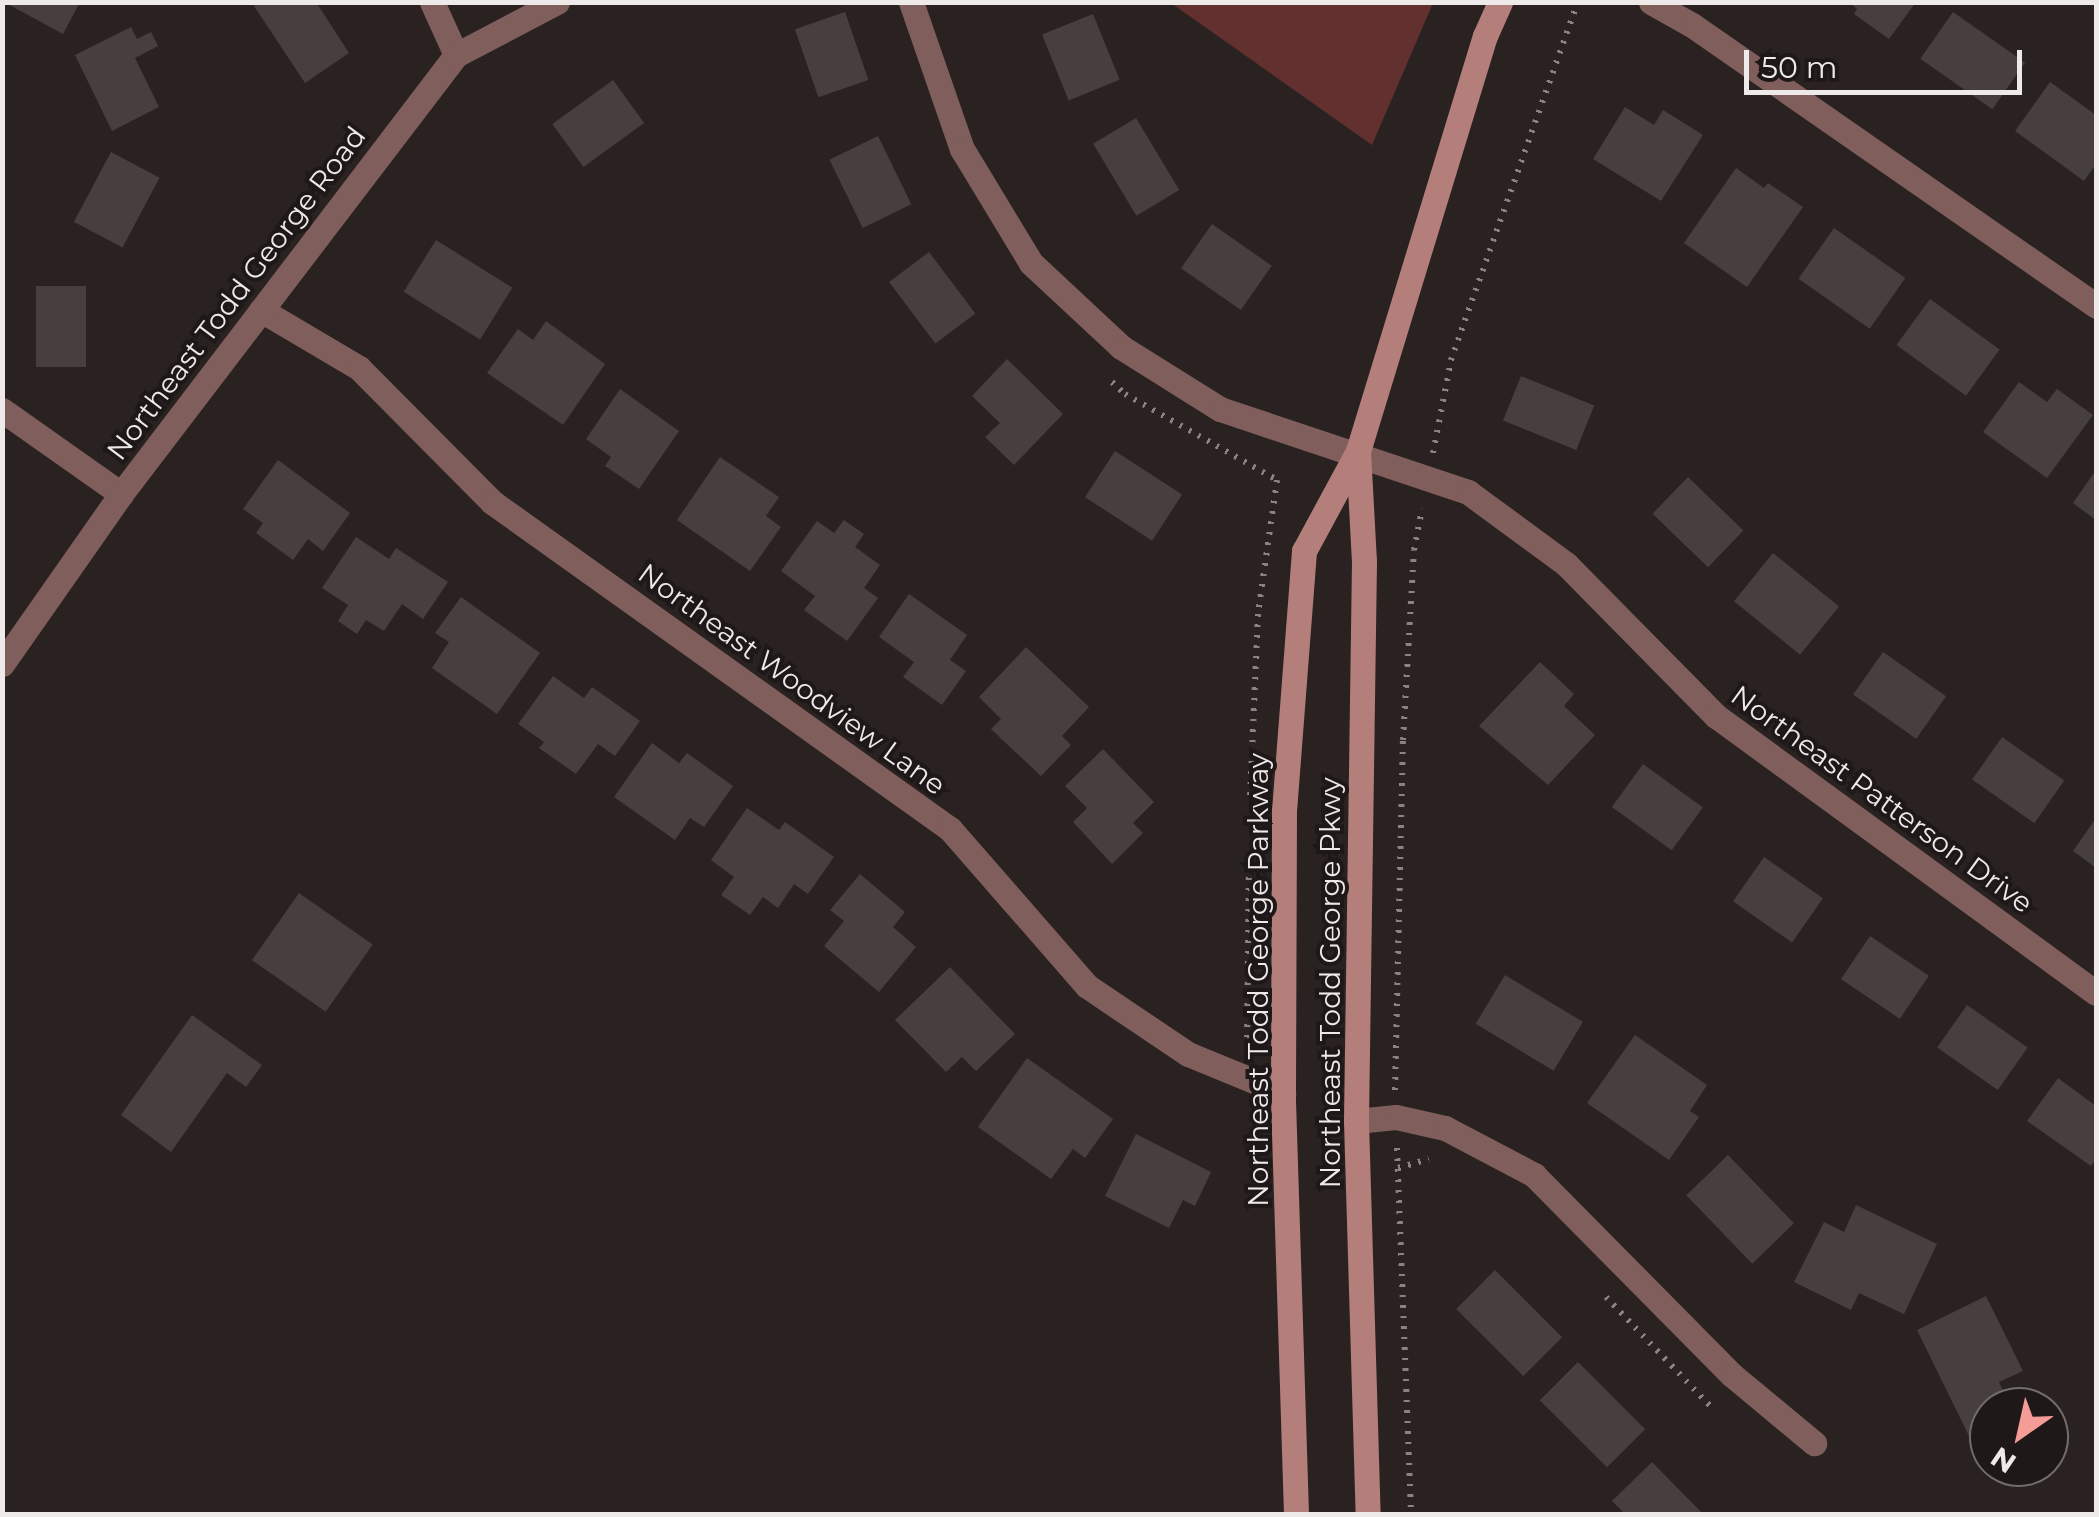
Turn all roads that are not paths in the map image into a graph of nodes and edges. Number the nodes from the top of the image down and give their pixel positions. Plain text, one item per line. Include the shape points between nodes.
1 (432, 2) edge
2 (557, 2) edge
3 (911, 2) edge
4 (1500, 2) edge
5 (1651, 2) edge
6 (456, 55) junction
7 (2096, 306) edge
8 (261, 310) junction
9 (2, 410) edge
10 (1358, 452) junction
11 (120, 494) junction
12 (2, 664) edge
13 (2096, 993) edge
14 (1282, 1094) junction
15 (1356, 1121) junction
16 (1814, 1443) dead end
17 (1296, 1514) edge
18 (1368, 1514) edge

1 - 6 street
2 - 6 street, Northeast Todd George Road
3 - 10 street, Northeast Patterson Drive via 962,149 1031,263 1121,347 1220,409
4 - 10 main road, Northeast Todd George Parkway via 1484,36
5 - 7 street
6 - 8 street, Northeast Todd George Road
8 - 11 street, Northeast Todd George Road
8 - 14 street, Northeast Woodview Lane via 359,368 492,502 950,829 1088,986 1188,1054
9 - 11 street
10 - 13 street, Northeast Patterson Drive via 1468,492 1566,564 1716,716
10 - 14 main road, Northeast Todd George Parkway via 1304,552 1284,811
10 - 15 main road, Northeast Todd George Pkwy via 1364,561
11 - 12 street, Northeast Todd George Road
14 - 17 main road, Northeast Todd George Parkway
15 - 16 street via 1396,1117 1445,1128 1534,1175 1732,1375
15 - 18 main road, Northeast Todd George Pkwy

